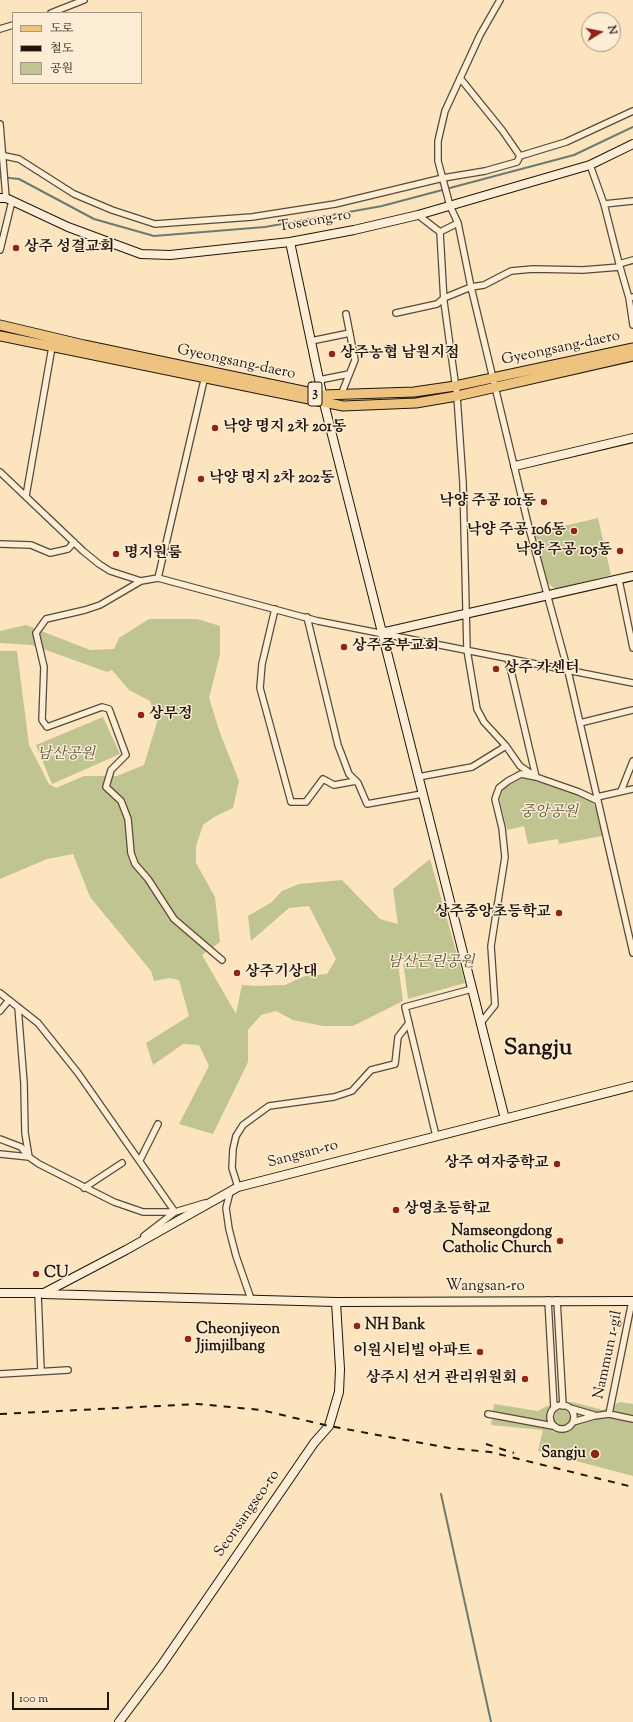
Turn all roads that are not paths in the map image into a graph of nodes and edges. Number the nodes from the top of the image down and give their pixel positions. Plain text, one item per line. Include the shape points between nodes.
1 (84, 0) edge
2 (500, 0) edge
3 (54, 12) edge
4 (12, 25) edge
5 (0, 29) edge
6 (460, 78) junction
7 (633, 111) edge
8 (0, 124) edge
9 (633, 144) edge
10 (2, 155) edge
11 (520, 156) junction
12 (590, 165) junction
13 (443, 178) junction
14 (6, 199) edge
15 (633, 201) edge
16 (604, 204) junction
17 (450, 205) junction
18 (418, 215) junction
19 (458, 223) junction
20 (440, 232) junction
21 (290, 242) junction
22 (0, 250) edge
23 (633, 260) edge
24 (620, 266) junction
25 (471, 287) junction
26 (444, 298) junction
27 (631, 298) edge
28 (396, 313) dead end
29 (346, 314) dead end
30 (0, 324) edge
31 (633, 325) edge
32 (350, 333) junction
33 (0, 336) edge
34 (311, 342) junction
35 (52, 347) junction
36 (633, 348) edge
37 (633, 356) edge
38 (206, 374) junction
39 (349, 374) junction
40 (319, 380) junction
41 (496, 382) junction
42 (455, 386) junction
43 (341, 396) junction
44 (457, 396) junction
45 (323, 399) junction
46 (633, 438) edge
47 (515, 466) junction
48 (0, 472) edge
49 (26, 496) junction
50 (74, 542) junction
51 (0, 544) edge
52 (633, 576) edge
53 (158, 578) junction
54 (619, 580) junction
55 (141, 581) junction
56 (547, 596) junction
57 (275, 609) junction
58 (465, 615) junction
59 (307, 618) junction
60 (381, 633) junction
61 (633, 648) edge
62 (467, 650) junction
63 (508, 658) junction
64 (568, 671) junction
65 (633, 683) edge
66 (633, 710) edge
67 (580, 722) junction
68 (506, 746) junction
69 (633, 761) edge
70 (418, 777) junction
71 (536, 777) junction
72 (356, 781) junction
73 (633, 788) edge
74 (621, 792) junction
75 (422, 794) junction
76 (598, 799) junction
77 (632, 942) edge
78 (633, 952) edge
79 (222, 960) dead end
80 (472, 989) junction
81 (0, 993) edge
82 (9, 1000) junction
83 (18, 1007) junction
84 (0, 1011) edge
85 (409, 1023) junction
86 (480, 1024) junction
87 (633, 1086) edge
88 (505, 1119) junction
89 (158, 1124) dead end
90 (436, 1136) junction
91 (0, 1139) edge
92 (0, 1154) edge
93 (29, 1157) junction
94 (140, 1160) junction
95 (122, 1162) dead end
96 (238, 1187) junction
97 (84, 1188) junction
98 (230, 1192) junction
99 (211, 1201) junction
100 (175, 1212) junction
101 (126, 1250) junction
102 (0, 1293) edge
103 (38, 1293) junction
104 (251, 1299) junction
105 (552, 1300) junction
106 (633, 1301) edge
107 (336, 1302) junction
108 (68, 1370) dead end
109 (41, 1371) junction
110 (0, 1374) edge
111 (565, 1407) junction
112 (554, 1408) junction
113 (488, 1414) dead end
114 (609, 1414) junction
115 (594, 1416) junction
116 (550, 1417) junction
117 (633, 1419) edge
118 (573, 1422) junction
119 (539, 1423) junction
120 (553, 1426) junction
121 (119, 1722) edge

1 - 3 street
2 - 6 street
4 - 5 street
6 - 11 street
6 - 13 street via 445,111 438,141 438,161
7 - 11 street via 566,142
8 - 10 street
9 - 12 street, Toseong-ro
10 - 13 street via 19,159 74,194 155,224 252,217 335,204
10 - 14 street
11 - 13 street via 517,162 485,171
12 - 16 street
12 - 17 street, Toseong-ro
13 - 17 street
14 - 21 street, Toseong-ro via 68,227 141,254 170,255
14 - 22 street
15 - 16 street
16 - 24 street
17 - 18 street, Toseong-ro
17 - 19 street
18 - 20 street
18 - 21 street, Toseong-ro
19 - 20 street
19 - 25 street
20 - 26 street
21 - 34 street
23 - 24 street
24 - 25 street via 583,270 511,271 484,284
24 - 27 street
25 - 26 street
25 - 41 street
26 - 28 street via 437,304
26 - 42 street
27 - 31 street
29 - 32 street
30 - 38 main road, Gyeongsang-daero / 3
32 - 34 street
32 - 39 street via 355,360
33 - 35 main road, Gyeongsang-daero / 3
34 - 40 street
35 - 38 main road, Gyeongsang-daero / 3
35 - 49 street
36 - 41 main road, Gyeongsang-daero / 3
37 - 41 main road, Gyeongsang-daero / 3
38 - 45 main road, Gyeongsang-daero / 3
38 - 53 street
39 - 40 street
39 - 43 street
40 - 45 street
41 - 42 main road, Gyeongsang-daero / 3
41 - 44 main road, Gyeongsang-daero / 3
41 - 47 street
42 - 43 main road, Gyeongsang-daero / 3 via 414,392
42 - 44 street
43 - 45 main road, Gyeongsang-daero / 3
44 - 45 main road, Gyeongsang-daero / 3 via 416,402 343,406
44 - 58 street via 463,483
45 - 60 street
46 - 47 street
47 - 56 street
48 - 49 street
49 - 50 street
50 - 51 street via 68,549 50,553 31,545
50 - 55 street via 110,571
52 - 54 street
53 - 55 street
53 - 57 street
54 - 56 street
54 - 61 street
55 - 79 street via 100,605 46,619 41,624 36,633 44,667 42,720 47,727 102,707 109,709 126,755 111,770 106,787 121,801 128,820 131,852 135,864 174,919
56 - 58 street
56 - 64 street
57 - 59 street
57 - 72 street via 262,664 260,688 291,802 306,802 323,779 334,785
58 - 60 street
58 - 62 street
59 - 60 street
59 - 72 street via 338,745 349,774
60 - 62 street
60 - 70 street
62 - 63 street
62 - 68 street via 477,709 484,722
63 - 64 street
63 - 71 street
64 - 65 street
64 - 67 street
66 - 67 street
67 - 76 street
68 - 70 street via 472,767
68 - 71 street via 520,766
69 - 74 street
70 - 75 street
71 - 76 street
71 - 86 street via 521,774 499,788 495,799 505,857 491,946 495,1005
72 - 75 street via 367,804
73 - 74 street
74 - 76 street
75 - 80 street
76 - 77 street
77 - 78 street
80 - 85 street via 405,1007
80 - 86 street
81 - 82 street
82 - 83 street
82 - 84 street
83 - 93 street via 25,1134
83 - 94 street via 38,1023
85 - 90 street
85 - 96 street via 398,1037 395,1064 371,1070 352,1091 334,1097 269,1106 243,1125 236,1136 233,1149 232,1168
86 - 88 street
87 - 88 street, Sangsan-ro
88 - 90 street, Sangsan-ro
89 - 94 street
90 - 96 street, Sangsan-ro
91 - 93 street via 21,1147
92 - 93 street
93 - 97 street
94 - 100 street
95 - 97 street
96 - 98 street, Sangsan-ro
97 - 100 street via 143,1212
98 - 99 street, Sangsan-ro
98 - 104 street via 226,1208 229,1229
99 - 100 street
99 - 101 street, Sangsan-ro
100 - 101 street
101 - 103 street, Sangsan-ro via 44,1293
102 - 103 street, Sangsan-ro
103 - 104 street, Wangsan-ro via 66,1296
103 - 109 street
104 - 107 street, Wangsan-ro
105 - 106 street, Wangsan-ro
105 - 107 street, Wangsan-ro
105 - 111 street
105 - 112 street
106 - 114 street, Nammun 1-gil
107 - 121 street, Seonsangseo-ro via 339,1392 330,1426 314,1443 161,1666
108 - 109 street
109 - 110 street
111 - 112 street
111 - 115 street
111 - 118 street via 572,1412
112 - 116 street
113 - 119 street
114 - 115 street
114 - 117 street, Nammun 1-gil
115 - 118 street
116 - 119 street
116 - 120 street
118 - 120 street via 566,1428
119 - 120 street

